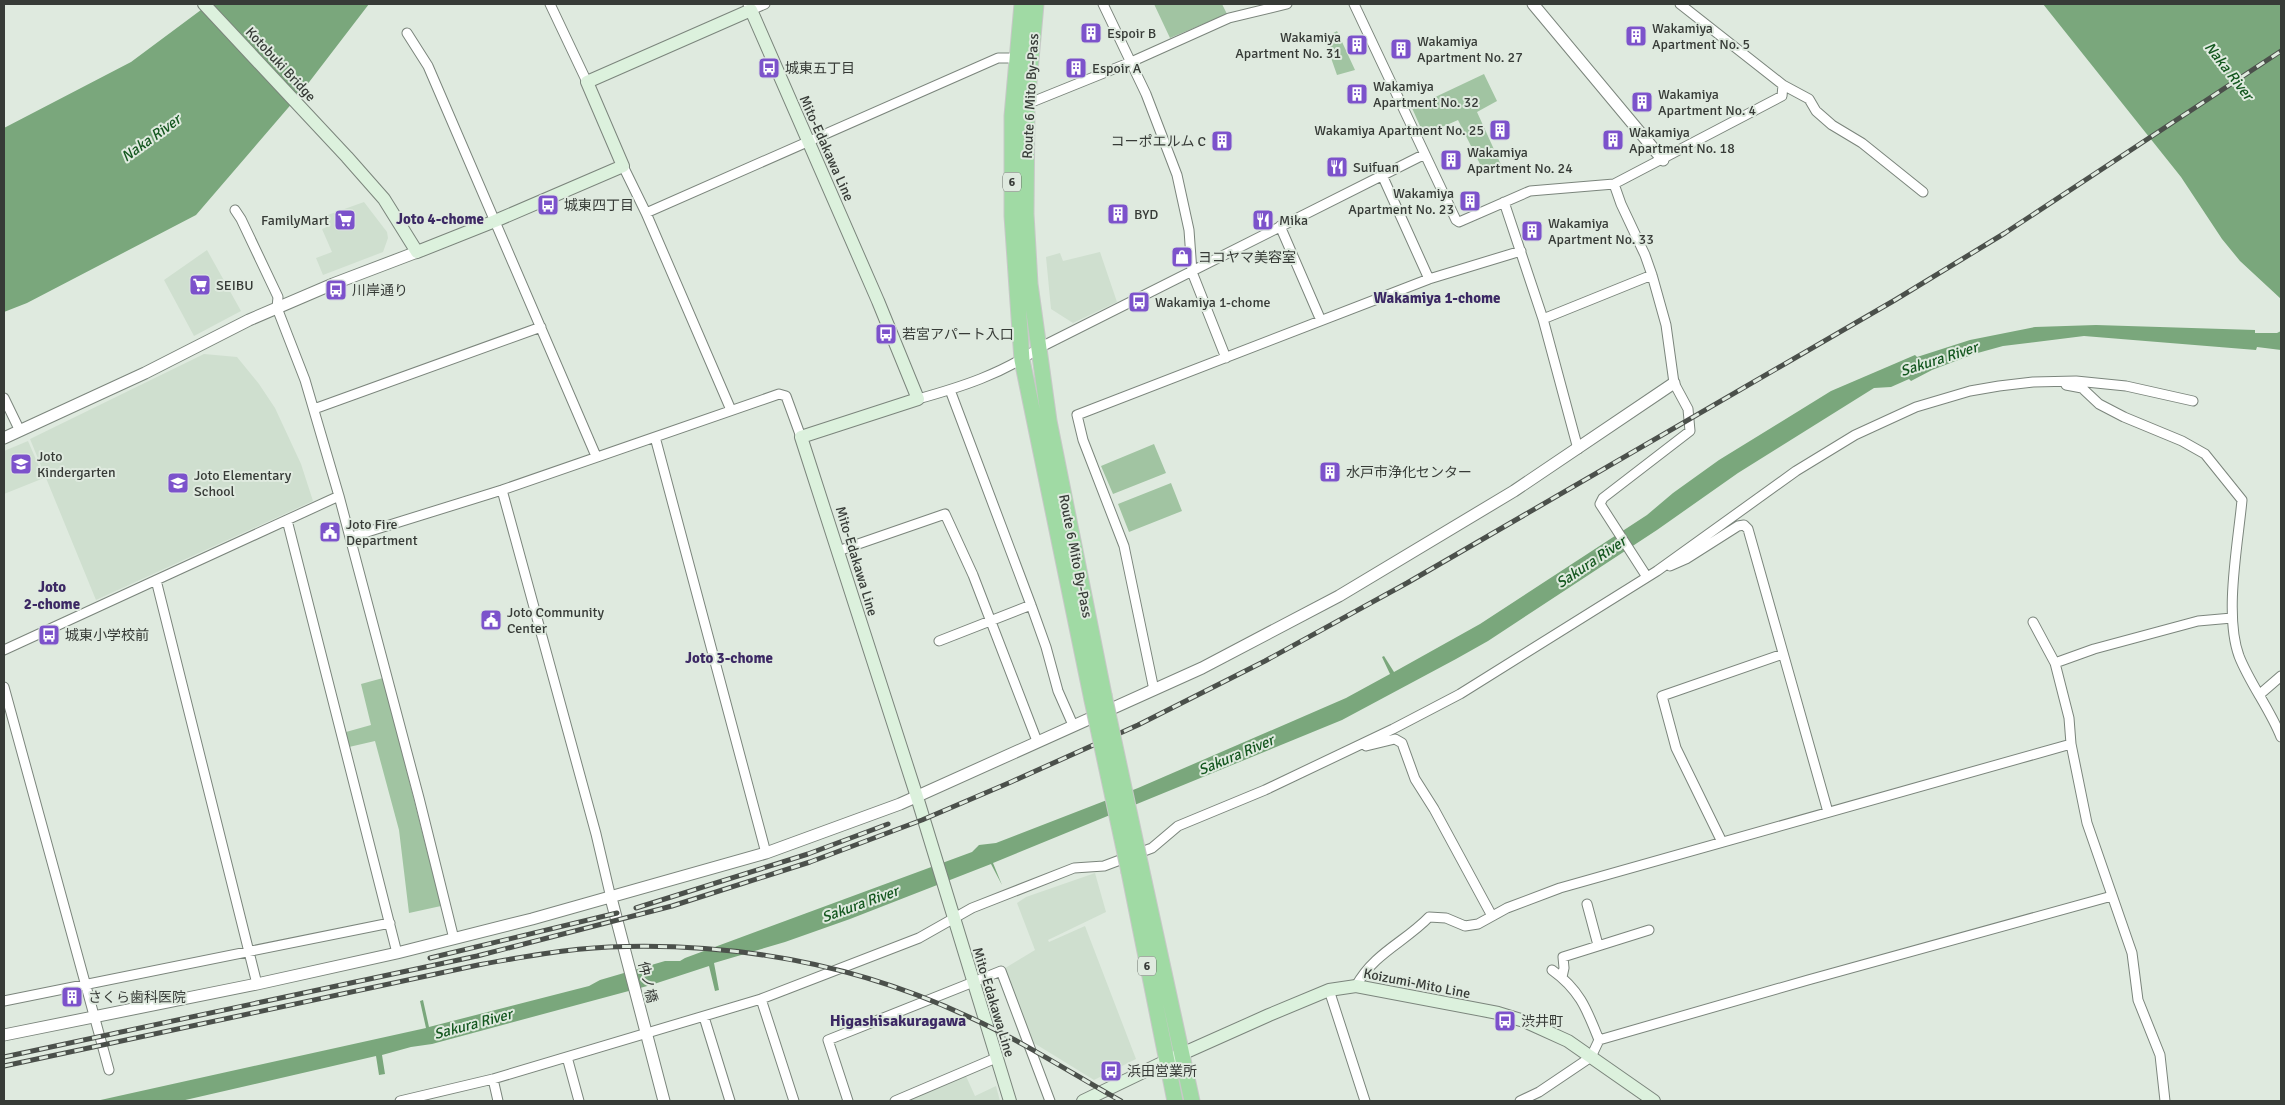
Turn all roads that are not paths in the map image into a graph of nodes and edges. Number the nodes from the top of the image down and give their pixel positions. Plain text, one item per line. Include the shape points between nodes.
1 (204, 4) edge
2 (550, 4) edge
3 (765, 4) edge
4 (1022, 4) edge
5 (1036, 4) edge
6 (1103, 4) edge
7 (1287, 4) edge
8 (1354, 4) edge
9 (1532, 4) edge
10 (1680, 4) edge
11 (749, 7) edge
12 (407, 33) dead end
13 (1016, 58) junction
14 (1131, 62) junction
15 (587, 82) junction
16 (1782, 86) junction
17 (1027, 104) junction
18 (808, 142) junction
19 (1423, 155) junction
20 (1663, 160) junction
21 (623, 166) junction
22 (1382, 175) junction
23 (1614, 184) junction
24 (1924, 192) dead end
25 (1504, 202) junction
26 (235, 210) dead end
27 (646, 213) junction
28 (495, 221) junction
29 (1280, 226) junction
30 (1521, 251) junction
31 (417, 252) junction
32 (1192, 272) junction
33 (1652, 275) junction
34 (1429, 279) junction
35 (277, 308) junction
36 (1319, 316) dead end
37 (1543, 319) junction
38 (541, 327) junction
39 (1039, 348) junction
40 (1226, 358) junction
41 (1022, 360) junction
42 (2048, 382) junction
43 (1674, 383) junction
44 (950, 390) junction
45 (4, 398) edge
46 (918, 399) junction
47 (2193, 401) dead end
48 (314, 409) junction
49 (732, 410) junction
50 (20, 431) junction
51 (655, 437) junction
52 (801, 437) junction
53 (4, 438) edge
54 (1578, 449) junction
55 (596, 456) junction
56 (502, 490) junction
57 (340, 496) junction
58 (287, 520) junction
59 (351, 537) junction
60 (838, 551) junction
61 (1657, 571) junction
62 (1646, 574) junction
63 (156, 580) junction
64 (1031, 605) junction
65 (2232, 618) junction
66 (991, 620) junction
67 (2033, 622) dead end
68 (939, 641) dead end
69 (4, 650) edge
70 (1783, 654) junction
71 (2055, 663) junction
72 (2281, 676) edge
73 (4, 687) edge
74 (1154, 690) junction
75 (2259, 694) junction
76 (1098, 697) junction
77 (1073, 725) junction
78 (2281, 737) edge
79 (1037, 741) junction
80 (2071, 744) junction
81 (1356, 747) junction
82 (916, 797) junction
83 (1828, 812) junction
84 (1722, 842) junction
85 (766, 853) junction
86 (1135, 869) junction
87 (2112, 896) junction
88 (611, 898) junction
89 (1587, 904) dead end
90 (951, 915) junction
91 (1492, 916) junction
92 (390, 923) junction
93 (1650, 930) dead end
94 (454, 939) junction
95 (1598, 945) junction
96 (250, 951) junction
97 (398, 953) junction
98 (1552, 970) dead end
99 (1562, 977) junction
100 (972, 982) junction
101 (86, 984) junction
102 (257, 984) junction
103 (1356, 986) junction
104 (1329, 990) junction
105 (761, 999) junction
106 (4, 1001) edge
107 (95, 1016) junction
108 (704, 1017) junction
109 (646, 1033) junction
110 (4, 1035) edge
111 (1599, 1040) junction
112 (1182, 1054) junction
113 (567, 1057) junction
114 (1592, 1057) junction
115 (996, 1058) junction
116 (1166, 1061) junction
117 (108, 1070) dead end
118 (493, 1080) junction
119 (1538, 1097) edge
120 (400, 1101) edge
121 (498, 1101) edge
122 (579, 1101) edge
123 (664, 1101) edge
124 (730, 1101) edge
125 (794, 1101) edge
126 (848, 1101) edge
127 (895, 1101) edge
128 (1010, 1101) edge
129 (1050, 1101) edge
130 (1083, 1101) edge
131 (1175, 1101) edge
132 (1192, 1101) edge
133 (1366, 1101) edge
134 (1520, 1101) edge
135 (1654, 1101) edge
136 (2165, 1101) edge

1 - 31 main road, Kotobuki Bridge via 384,199
2 - 15 street
3 - 11 street
4 - 13 highway, Route 6 Mito By-Pass / 6
5 - 17 highway, Route 6 Mito By-Pass / 6
6 - 14 street
7 - 14 street via 1229,18
8 - 19 street
9 - 20 street
10 - 16 street
11 - 15 main road
11 - 18 main road, Mito-Edakawa Line
12 - 28 street via 428,66
13 - 18 street via 998,58
13 - 41 highway, Route 6 Mito By-Pass / 6 via 1012,116 1012,216
14 - 17 street
14 - 32 street via 1146,94 1186,205
15 - 21 main road
16 - 20 street via 1782,96
16 - 24 street via 1808,99 1832,125 1862,143
17 - 39 highway, Route 6 Mito By-Pass / 6 via 1028,247
18 - 27 street
18 - 46 main road, Mito-Edakawa Line
19 - 22 street
19 - 25 street via 1456,220 1460,222
20 - 23 street
21 - 27 street
21 - 28 main road
22 - 29 street
22 - 34 street
23 - 25 street via 1530,191
23 - 33 street
25 - 30 street
26 - 35 street via 278,297
27 - 49 street
28 - 31 main road
28 - 38 street
29 - 32 street
29 - 36 street
30 - 34 street
30 - 37 street
31 - 35 street
32 - 39 street
32 - 40 street
33 - 37 street
33 - 43 street via 1666,325
34 - 40 street
35 - 48 street
35 - 50 street
37 - 54 street
38 - 48 street
38 - 55 street
39 - 41 street
39 - 76 highway, Route 6 Mito By-Pass / 6
40 - 74 street via 1077,415 1083,440 1124,546
41 - 44 street via 991,376
41 - 76 highway, Route 6 Mito By-Pass / 6
42 - 47 street via 2103,383
42 - 61 street via 1970,391 1916,407 1887,420 1796,471
42 - 65 street via 2082,388 2099,404 2124,418 2182,441 2205,454 2242,500
43 - 54 street
43 - 62 street via 1688,409 1690,430 1603,498 1600,504
44 - 46 street
44 - 64 street
45 - 50 street
46 - 52 main road
48 - 57 street
49 - 51 street
49 - 52 street via 779,394 786,396
50 - 53 street
51 - 55 street
51 - 85 street
52 - 60 main road, Mito-Edakawa Line
54 - 74 street via 1339,596
55 - 56 street
56 - 59 street
56 - 88 street
57 - 58 street
57 - 59 street
58 - 63 street
58 - 92 street
59 - 94 street
60 - 66 street via 945,514
60 - 82 main road, Mito-Edakawa Line
61 - 62 street
61 - 70 street via 1686,559 1744,525 1748,529
62 - 81 street via 1460,694
63 - 69 street
63 - 96 street
64 - 66 street
64 - 77 street via 1058,691
65 - 71 street via 2198,621
65 - 75 street via 2239,656
66 - 68 street
66 - 79 street
67 - 71 street
70 - 83 street
70 - 84 street via 1662,696 1676,748
71 - 80 street via 2069,718
72 - 75 street
73 - 101 street
74 - 77 street
75 - 78 street
76 - 86 highway, Route 6 Mito By-Pass / 6, bridge
77 - 79 street
79 - 82 street
80 - 83 street
80 - 87 street via 2087,823
81 - 90 street via 1178,826 1152,848 1104,866 1074,868
81 - 91 street via 1396,738 1402,743 1415,779
82 - 85 street
82 - 90 main road, Mito-Edakawa Line
83 - 84 street
84 - 91 street via 1560,888
85 - 88 street
86 - 112 highway, Route 6 Mito By-Pass / 6
86 - 116 highway, Route 6 Mito By-Pass / 6
87 - 111 street
87 - 136 street via 2132,953 2138,1000 2160,1055
88 - 94 street
88 - 109 street, 仲ノ橋
89 - 95 street
90 - 100 main road, Mito-Edakawa Line
90 - 105 street via 919,938
91 - 103 street via 1478,924 1465,926 1446,918 1429,917 1364,972
92 - 96 street
92 - 97 street
93 - 95 street
94 - 97 street
95 - 99 street via 1563,957
96 - 101 street
96 - 102 street
97 - 102 street
98 - 99 street
99 - 111 street via 1579,995
100 - 115 main road, Mito-Edakawa Line
100 - 126 street via 828,1040
100 - 129 street via 1001,971
101 - 106 street
101 - 107 street
102 - 107 street
103 - 104 main road, Koizumi-Mito Line
103 - 114 main road, Koizumi-Mito Line via 1511,1016 1554,1034
104 - 112 main road, Koizumi-Mito Line
104 - 133 street
105 - 108 street
105 - 125 street
107 - 110 street
107 - 117 street
108 - 109 street
108 - 124 street
109 - 113 street
109 - 123 street, 仲ノ橋
111 - 114 street
112 - 116 main road, Koizumi-Mito Line
112 - 132 highway, Route 6 Mito By-Pass / 6
113 - 118 street
113 - 122 street
114 - 119 street
114 - 135 main road, Koizumi-Mito Line
115 - 127 street
115 - 128 main road, Mito-Edakawa Line
116 - 130 main road, Koizumi-Mito Line
116 - 131 highway, Route 6 Mito By-Pass / 6
118 - 120 street
118 - 121 street
119 - 134 street

